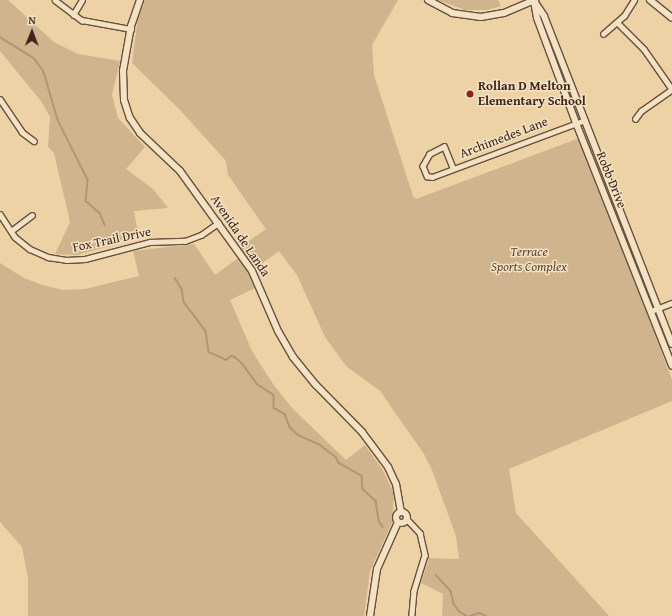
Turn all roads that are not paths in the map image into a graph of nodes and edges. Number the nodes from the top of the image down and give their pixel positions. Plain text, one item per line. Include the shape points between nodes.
1 (55, 0) edge
2 (82, 0) edge
3 (140, 0) edge
4 (428, 0) edge
5 (534, 0) edge
6 (634, 0) edge
7 (650, 0) edge
8 (73, 15) junction
9 (672, 18) edge
10 (618, 23) junction
11 (131, 29) junction
12 (603, 34) dead end
13 (672, 89) edge
14 (0, 99) edge
15 (635, 119) dead end
16 (585, 120) junction
17 (576, 122) junction
18 (34, 140) dead end
19 (453, 169) junction
20 (0, 214) edge
21 (32, 215) dead end
22 (218, 223) junction
23 (11, 231) junction
24 (672, 303) edge
25 (658, 308) junction
26 (651, 311) junction
27 (672, 344) edge
28 (672, 366) edge
29 (401, 512) junction
30 (406, 518) junction
31 (398, 522) junction
32 (370, 616) edge
33 (412, 616) edge

1 - 8 street
2 - 8 street
3 - 11 street, Avenida de Landa
4 - 5 street via 456,14 481,17 504,13
5 - 16 street, Robb Drive via 544,16
5 - 17 street, Robb Drive via 537,18
6 - 10 street
7 - 9 street
8 - 11 street via 91,23
10 - 12 street
10 - 13 street via 644,49
11 - 22 street, Avenida de Landa via 124,64 123,90 130,118 140,133 180,170
13 - 15 street via 641,111
14 - 18 street via 22,132
16 - 17 street, Archimedes Lane
16 - 25 street, Robb Drive
17 - 19 street, Archimedes Lane
17 - 26 street, Robb Drive
19 - 19 street, Archimedes Lane via 444,147 430,154 423,166 427,176 432,177
20 - 23 street, Fox Trail Drive
21 - 23 street
22 - 23 street, Fox Trail Drive via 201,235 185,241 150,242 71,260 38,254 22,243
22 - 29 street, Avenida de Landa via 259,284 278,331 293,357 316,385 362,432 388,467 396,484
24 - 25 street
25 - 26 street
25 - 27 street, Robb Drive
26 - 28 street, Robb Drive
29 - 30 street, Avenida de Landa
29 - 31 street, Avenida de Landa via 395,516
30 - 31 street via 404,522
30 - 33 street via 420,533 425,555 414,591
31 - 32 street, Avenida de Landa via 377,569

